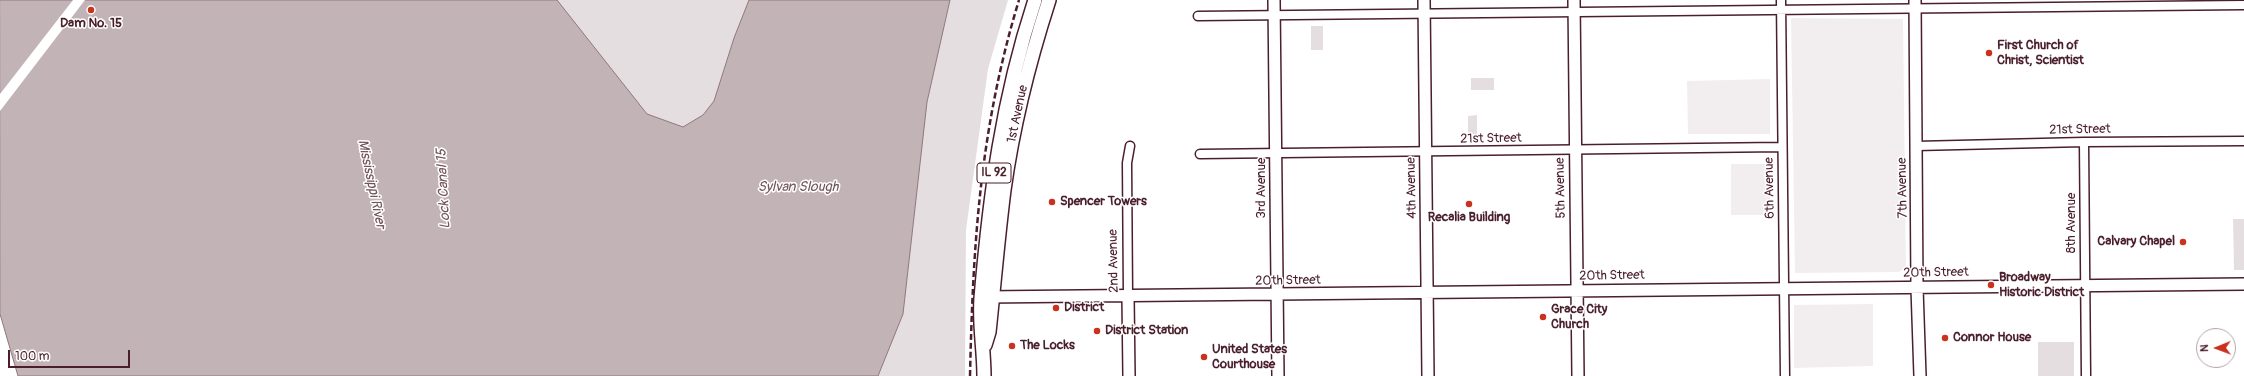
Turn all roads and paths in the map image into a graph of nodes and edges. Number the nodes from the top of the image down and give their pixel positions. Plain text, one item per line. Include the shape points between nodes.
1 (1035, 0) edge
2 (1049, 0) edge
3 (1274, 0) edge
4 (1424, 0) edge
5 (1574, 0) edge
6 (1781, 0) edge
7 (1915, 4) edge
8 (2244, 5) edge
9 (1782, 9) junction
10 (1574, 13) junction
11 (1424, 14) junction
12 (1198, 16) dead end
13 (1274, 16) junction
14 (2244, 141) edge
15 (2084, 142) junction
16 (1130, 146) dead end
17 (1916, 146) junction
18 (1781, 147) junction
19 (1574, 149) junction
20 (1425, 152) junction
21 (1276, 153) junction
22 (1200, 154) dead end
23 (2244, 284) edge
24 (2085, 285) junction
25 (1784, 288) junction
26 (1917, 288) junction
27 (1577, 291) junction
28 (1427, 293) junction
29 (1277, 295) junction
30 (1128, 296) junction
31 (987, 297) junction
32 (984, 376) edge
33 (1129, 376) edge
34 (1278, 376) edge
35 (1428, 376) edge
36 (1578, 376) edge
37 (1785, 376) edge
38 (1920, 376) edge
39 (2086, 376) edge

1 - 31 main road, 1st Avenue / IL 92 via 1017,58 998,145 988,212
2 - 31 main road, 1st Avenue / IL 92 via 1027,71 1012,144
3 - 13 street, 3rd Avenue
4 - 11 street, 4th Avenue
5 - 10 street, 5th Avenue
6 - 9 street, 6th Avenue
7 - 8 street
7 - 9 street
7 - 17 street, 7th Avenue
9 - 10 street
9 - 18 street, 6th Avenue
10 - 11 street
10 - 19 street, 5th Avenue
11 - 13 street
11 - 20 street, 4th Avenue
12 - 13 street
13 - 21 street, 3rd Avenue
14 - 15 street, 21st Street
15 - 17 street, 21st Street
15 - 24 street, 8th Avenue
16 - 30 street, 2nd Avenue via 1127,163
17 - 26 street, 7th Avenue
18 - 19 street, 21st Street
18 - 25 street, 6th Avenue
19 - 20 street, 21st Street
19 - 27 street, 5th Avenue
20 - 21 street, 21st Street
20 - 28 street, 4th Avenue
21 - 22 street, 21st Street
21 - 29 street, 3rd Avenue
23 - 24 street, 20th Street
24 - 26 street, 20th Street
24 - 39 street, 8th Avenue
25 - 26 street, 20th Street
25 - 27 street, 20th Street
25 - 37 street, 6th Avenue
26 - 38 street, 7th Avenue
27 - 28 street, 20th Street
27 - 36 street, 5th Avenue
28 - 29 street, 20th Street
28 - 35 street, 4th Avenue
29 - 30 street, 20th Street
29 - 34 street, 3rd Avenue
30 - 31 street, 20th Street
30 - 33 street, 2nd Avenue
31 - 32 main road, 1st Avenue / IL 92 via 980,328 984,349

